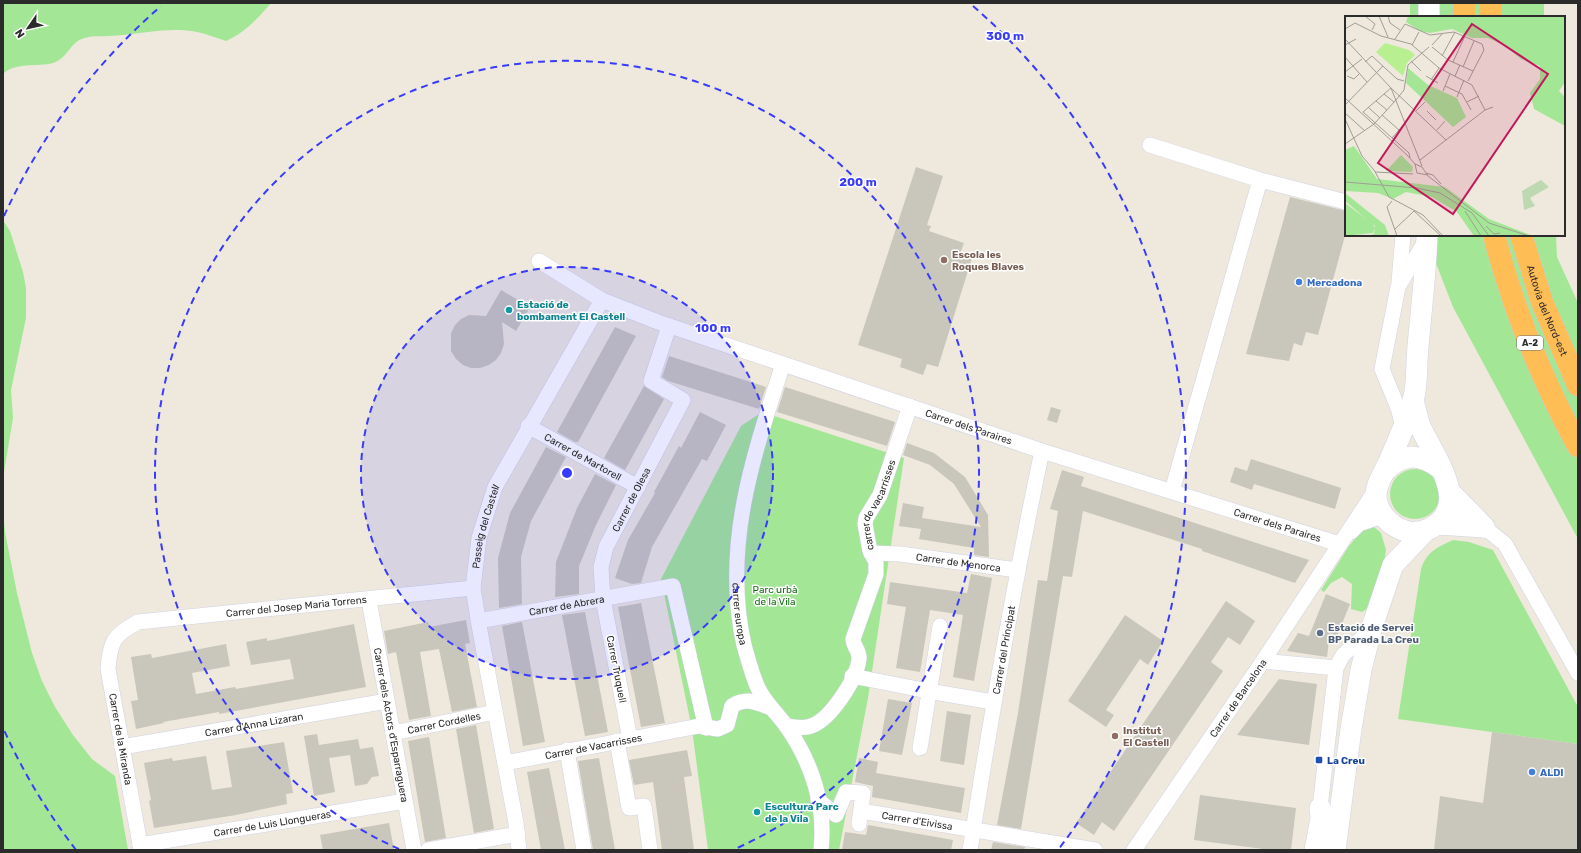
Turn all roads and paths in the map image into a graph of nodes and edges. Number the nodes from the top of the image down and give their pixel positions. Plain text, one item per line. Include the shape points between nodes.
1 (1429, 3) edge
2 (1464, 3) edge
3 (1491, 3) edge
4 (1429, 16) edge
5 (1464, 16) edge
6 (1490, 16) edge
7 (1150, 145) dead end
8 (1260, 180) junction
9 (1345, 202) edge
10 (1403, 236) edge
11 (1427, 236) edge
12 (1494, 236) edge
13 (1521, 236) edge
14 (539, 261) dead end
15 (1398, 287) junction
16 (602, 300) junction
17 (669, 326) junction
18 (783, 364) junction
19 (1578, 385) edge
20 (1413, 400) junction
21 (910, 406) junction
22 (528, 426) junction
23 (1403, 426) junction
24 (1578, 446) edge
25 (1042, 451) junction
26 (1441, 469) junction
27 (1386, 470) junction
28 (638, 487) junction
29 (1377, 488) junction
30 (1172, 491) junction
31 (1450, 492) junction
32 (1386, 519) junction
33 (1431, 527) junction
34 (1484, 527) junction
35 (1339, 544) junction
36 (871, 553) junction
37 (1393, 565) junction
38 (1017, 570) junction
39 (473, 588) junction
40 (603, 599) junction
41 (369, 600) junction
42 (478, 621) junction
43 (940, 626) dead end
44 (1370, 630) junction
45 (121, 631) joint
46 (1263, 661) junction
47 (1336, 668) junction
48 (1578, 673) edge
49 (852, 676) junction
50 (928, 692) junction
51 (387, 701) junction
52 (993, 702) junction
53 (771, 708) junction
54 (495, 712) junction
55 (786, 726) junction
56 (712, 728) junction
57 (393, 733) junction
58 (623, 740) junction
59 (122, 747) junction
60 (920, 748) dead end
61 (567, 750) junction
62 (505, 762) junction
63 (818, 800) junction
64 (405, 801) junction
65 (1320, 808) junction
66 (974, 829) junction
67 (518, 834) junction
68 (140, 847) edge
69 (414, 850) edge
70 (428, 850) edge
71 (519, 850) edge
72 (584, 850) edge
73 (650, 850) edge
74 (821, 850) edge
75 (970, 850) edge
76 (1095, 850) edge
77 (1134, 850) edge
78 (1312, 850) edge
79 (1329, 850) edge
80 (1335, 850) edge

1 - 4 main road
2 - 5 highway
3 - 6 highway
7 - 8 street
8 - 9 street
8 - 30 street
10 - 15 street
11 - 15 street
11 - 20 main road
12 - 24 highway, A-2 via 1501,262 1538,363 1563,420
13 - 19 highway, Autovia del Nord-est / A-2 via 1542,302
14 - 16 street
15 - 23 street via 1382,369
16 - 17 street, Carrer dels Paraires
16 - 22 street, Passeig del Castell
17 - 18 street, Carrer dels Paraires
17 - 28 street, Carrer de Olesa via 651,382 683,400
18 - 21 street, Carrer dels Paraires
18 - 53 street, carrer europa via 761,429 738,530 738,619 758,689
20 - 23 main road
20 - 26 main road via 1420,425
21 - 25 street, Carrer dels Paraires
21 - 36 street, carrer de vacarrisses via 880,495 866,518
22 - 28 street, Carrer de Martorell
22 - 39 street, Passeig del Castell via 495,487 479,538
23 - 27 main road
25 - 30 street, Carrer dels Paraires
25 - 38 street, Carrer del Principat
26 - 27 main road via 1416,457 1399,460
26 - 31 main road
27 - 29 main road
28 - 40 street, Carrer de Olesa via 606,547 601,567
29 - 32 main road via 1377,503
29 - 35 street, Carrer de Barcelona
30 - 35 street, Carrer dels Paraires
31 - 33 main road via 1447,510
31 - 34 main road
32 - 33 main road via 1402,530 1414,532
32 - 35 street, Carrer de Barcelona via 1360,524
32 - 37 main road
33 - 34 main road
33 - 37 main road
34 - 48 street via 1505,544
35 - 46 street, Carrer de Barcelona
36 - 38 street, Carrer de Menorca via 900,554
36 - 49 street, carrer de vacarrisses via 876,562 876,574 853,639 859,660
37 - 44 main road
38 - 52 street, Carrer del Principat
39 - 41 street, Carrer del Josep Maria Torrens
39 - 42 street, Passeig del Castell
40 - 42 street, Carrer de Abrera
40 - 56 street, Carrer de Abrera via 673,586
40 - 58 street, Carrer Truquell
41 - 45 street, Carrer del Josep Maria Torrens via 138,622
41 - 51 street, Carrer dels Actors d'Esparraguera
42 - 54 street, Passeig del Castell
43 - 50 street
44 - 47 street via 1343,655
44 - 80 main road via 1351,729
45 - 59 street, Carrer de la Miranda via 110,648 108,669
46 - 47 street
46 - 77 street, Carrer de Barcelona
47 - 65 street
49 - 50 street
49 - 55 street, carrer de vacarrisses via 834,710 821,722 809,727
50 - 52 street
50 - 60 street
51 - 57 street, Carrer dels Actors d'Esparraguera
51 - 59 street, Carrer d'Anna Lizaran
52 - 66 street, Carrer del Principat
53 - 55 street, carrer europa
53 - 56 street via 747,700 739,701 732,706 727,725
54 - 57 street, Carrer Cordelles
54 - 62 street, Passeig del Castell
55 - 63 street, carrer europa via 811,769
56 - 58 street, Carrer de Vacarrisses via 699,726
57 - 64 street, Carrer dels Actors d'Esparraguera
58 - 61 street, Carrer de Vacarrisses
58 - 73 street, Carrer Truquell via 629,808 644,806
59 - 68 street, Carrer de la Miranda
61 - 62 street, Carrer de Vacarrisses
61 - 72 street
62 - 67 street, Passeig del Castell
63 - 66 street, Carrer d'Eivissa via 836,815 846,792 863,794 860,817
63 - 74 street, carrer europa
64 - 68 street, Carrer de Luis Llongueras
64 - 69 street, Carrer dels Actors d'Esparraguera
65 - 78 street
65 - 79 main road
66 - 75 street, Carrer del Principat
66 - 76 street, Carrer d'Eivissa
67 - 70 street
67 - 71 street, Passeig del Castell

